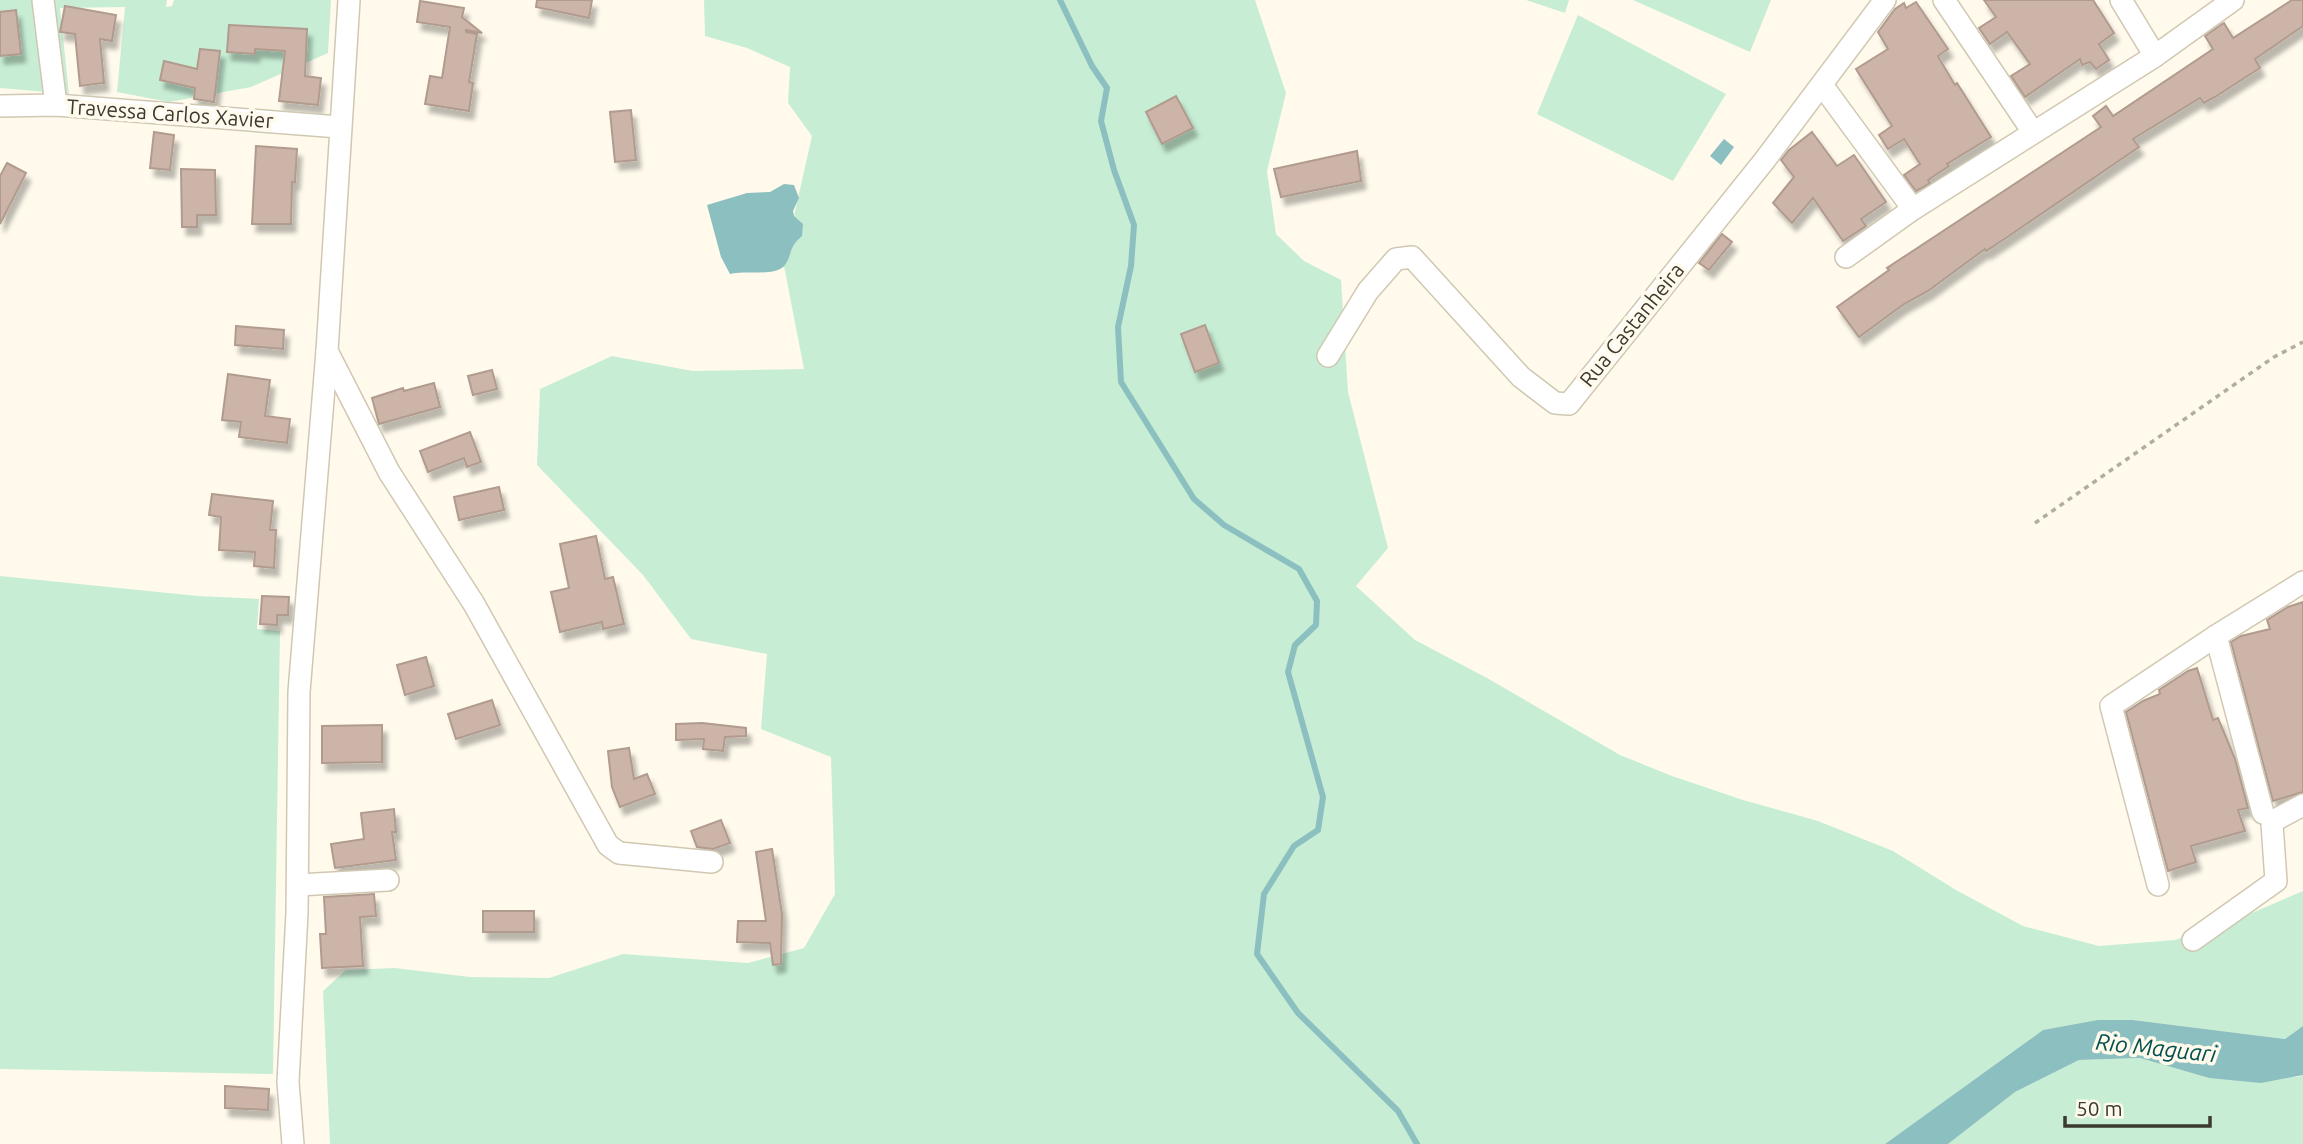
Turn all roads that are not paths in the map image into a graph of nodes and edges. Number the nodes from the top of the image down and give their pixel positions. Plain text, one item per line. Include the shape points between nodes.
1 (43, 0) edge
2 (349, 0) edge
3 (1885, 0) edge
4 (1944, 0) edge
5 (2121, 0) edge
6 (2134, 0) edge
7 (2233, 0) edge
8 (2160, 52) junction
9 (1822, 85) junction
10 (0, 106) edge
11 (56, 106) junction
12 (339, 127) junction
13 (2033, 132) junction
14 (1913, 209) junction
15 (1846, 257) dead end
16 (327, 351) junction
17 (1328, 356) dead end
18 (2303, 582) edge
19 (2216, 636) junction
20 (2303, 804) edge
21 (2263, 813) dead end
22 (712, 862) dead end
23 (388, 880) dead end
24 (298, 885) junction
25 (2158, 885) dead end
26 (2193, 940) dead end
27 (293, 1144) edge

1 - 11 street
2 - 12 street
3 - 9 street, Rua Castanheira
4 - 13 street
5 - 8 street
6 - 8 street
7 - 8 street
8 - 13 street
9 - 14 street
9 - 17 street, Rua Castanheira via 1569,404 1555,403 1521,377 1412,257 1396,259 1375,283
10 - 11 street, Travessa Carlos Xavier
11 - 12 street, Travessa Carlos Xavier
12 - 16 street
13 - 14 street
14 - 15 street
16 - 22 street via 389,472 474,604 608,845 619,853
16 - 24 street via 299,692
18 - 19 street
19 - 21 street
19 - 25 street via 2111,706
20 - 26 street via 2272,824 2276,881
23 - 24 street
24 - 27 street via 288,1082

